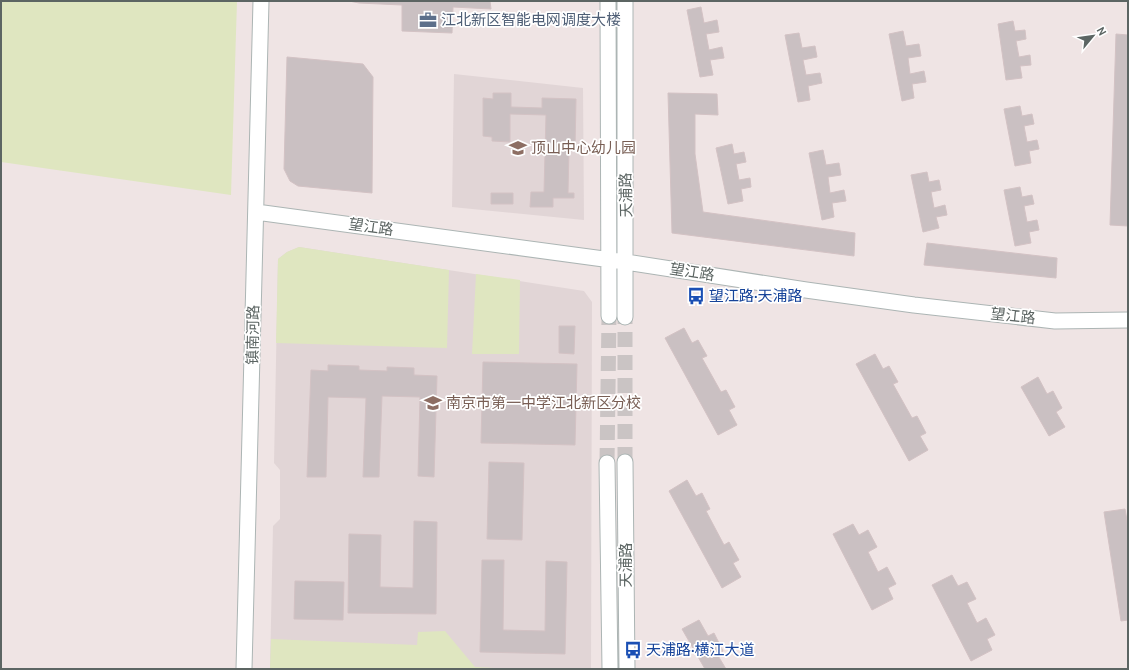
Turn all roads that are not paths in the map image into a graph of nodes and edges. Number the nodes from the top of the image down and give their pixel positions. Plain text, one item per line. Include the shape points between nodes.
1 (261, 1) edge
2 (608, 1) edge
3 (625, 1) edge
4 (256, 212) junction
5 (609, 260) junction
6 (626, 262) junction
7 (609, 316) tunnel mouth
8 (625, 317) tunnel mouth
9 (1128, 320) edge
10 (625, 462) tunnel mouth
11 (607, 463) tunnel mouth
12 (244, 669) edge
13 (610, 669) edge
14 (627, 669) edge

1 - 4 street, 镇南河路
2 - 5 street, 天浦路
3 - 6 street, 天浦路
4 - 5 street, 望江路
4 - 12 street, 镇南河路
5 - 6 street, 望江路
5 - 7 street, 天浦路
6 - 8 street, 天浦路
6 - 9 street, 望江路 via 914,305 1055,321
10 - 14 street, 天浦路
11 - 13 street, 天浦路

